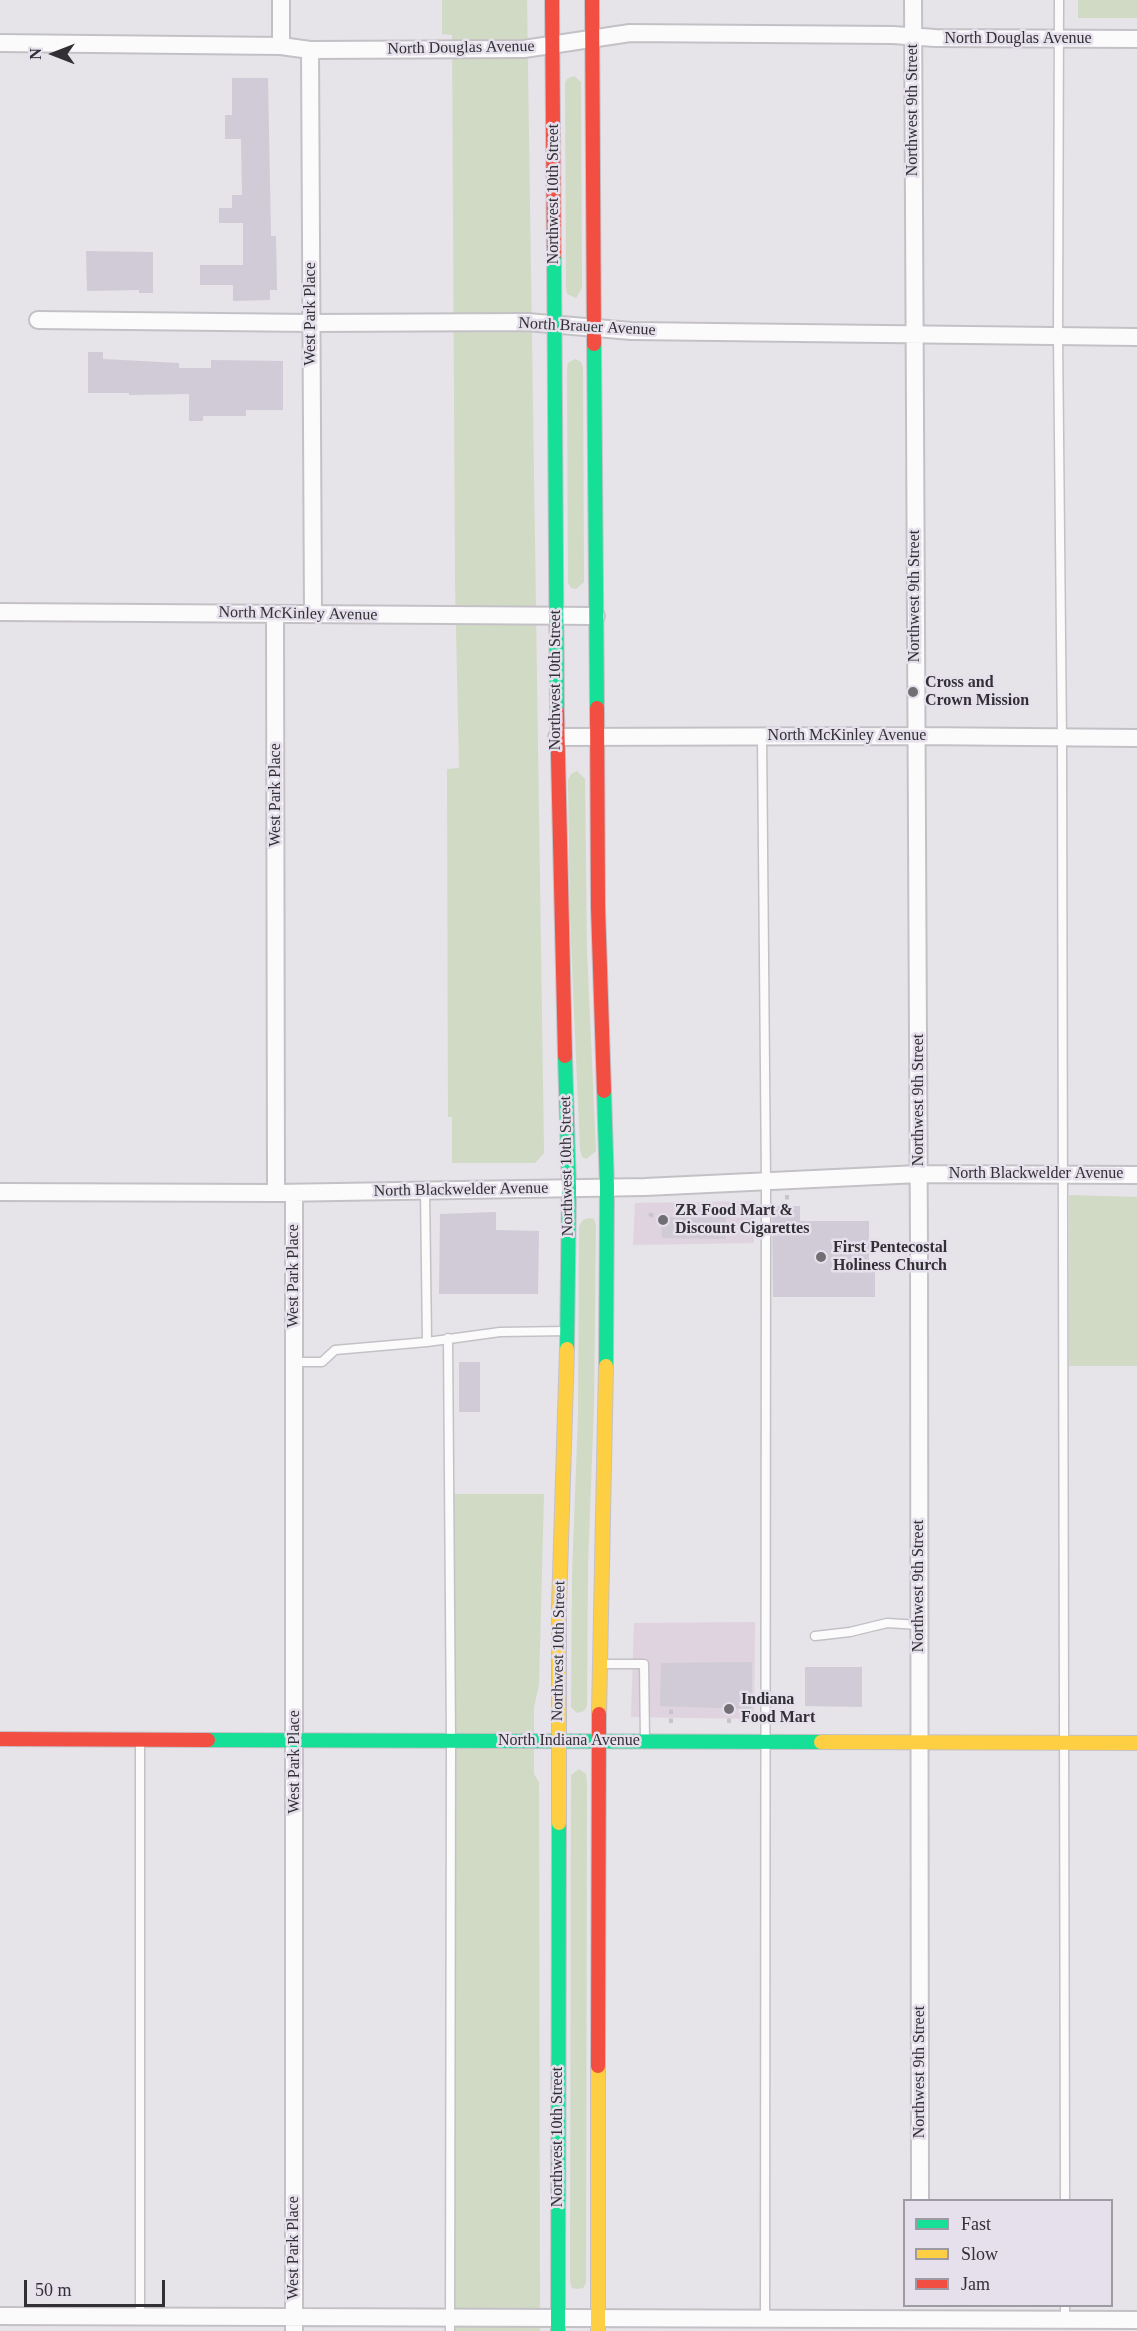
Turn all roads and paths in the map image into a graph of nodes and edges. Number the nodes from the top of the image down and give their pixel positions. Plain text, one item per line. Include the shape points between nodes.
1 (281, 0) edge
2 (552, 0) edge
3 (592, 0) edge
4 (913, 0) edge
5 (1059, 0) edge
6 (913, 37) junction
7 (593, 39) junction
8 (1059, 39) junction
9 (1137, 39) edge
10 (0, 43) edge
11 (553, 45) junction
12 (281, 46) junction
13 (310, 50) junction
14 (38, 320) dead end
15 (311, 323) junction
16 (555, 324) junction
17 (595, 328) junction
18 (914, 334) junction
19 (1058, 336) junction
20 (1137, 337) edge
21 (0, 612) edge
22 (275, 614) junction
23 (313, 614) junction
24 (596, 616) junction
25 (556, 617) junction
26 (597, 736) junction
27 (762, 736) junction
28 (916, 736) junction
29 (557, 737) junction
30 (1062, 738) junction
31 (1137, 738) edge
32 (919, 1174) junction
33 (1062, 1174) junction
34 (1137, 1175) edge
35 (766, 1182) junction
36 (607, 1187) junction
37 (569, 1188) junction
38 (425, 1191) junction
39 (0, 1192) edge
40 (276, 1193) junction
41 (294, 1193) junction
42 (787, 1197) dead end
43 (787, 1206) dead end
44 (649, 1214) dead end
45 (663, 1220) dead end
46 (869, 1246) dead end
47 (893, 1246) dead end
48 (567, 1331) junction
49 (448, 1338) junction
50 (427, 1342) junction
51 (294, 1362) junction
52 (919, 1625) junction
53 (814, 1636) dead end
54 (599, 1664) junction
55 (0, 1739) edge
56 (140, 1740) junction
57 (295, 1740) junction
58 (451, 1741) junction
59 (558, 1741) junction
60 (598, 1742) junction
61 (645, 1742) junction
62 (765, 1742) junction
63 (919, 1742) junction
64 (1064, 1743) junction
65 (1137, 1743) edge
66 (920, 2199) edge
67 (1065, 2199) edge
68 (1065, 2312) edge
69 (0, 2316) edge
70 (140, 2316) junction
71 (920, 2318) edge
72 (765, 2320) junction
73 (1137, 2320) edge
74 (294, 2324) edge
75 (450, 2324) edge
76 (558, 2324) edge
77 (598, 2324) edge

1 - 12 street
2 - 11 main road, Northwest 10th Street
3 - 7 main road
4 - 6 street, Northwest 9th Street
5 - 8 lane
6 - 7 street, North Douglas Avenue via 630,33
6 - 8 street, North Douglas Avenue
6 - 18 street, Northwest 9th Street
7 - 11 street, North Douglas Avenue
7 - 17 main road
8 - 9 street, North Douglas Avenue
8 - 19 lane
10 - 12 street, North Douglas Avenue
11 - 13 street, North Douglas Avenue via 524,50
11 - 16 main road, Northwest 10th Street
12 - 13 street, North Douglas Avenue
13 - 15 street, West Park Place
14 - 15 street, North Brauer Avenue
15 - 16 street, North Brauer Avenue
15 - 23 street, West Park Place
16 - 17 street, North Brauer Avenue
16 - 25 main road, Northwest 10th Street
17 - 18 street, North Brauer Avenue
17 - 24 main road
18 - 19 street, North Brauer Avenue
18 - 28 street, Northwest 9th Street
19 - 20 street, North Brauer Avenue
19 - 30 lane
21 - 22 street, North McKinley Avenue
22 - 23 street, North McKinley Avenue
22 - 40 street, West Park Place
23 - 25 street, North McKinley Avenue
24 - 25 street, North McKinley Avenue
24 - 26 main road
25 - 29 main road, Northwest 10th Street
26 - 27 street, North McKinley Avenue
26 - 29 street, North McKinley Avenue
26 - 36 main road
27 - 28 street, North McKinley Avenue
27 - 35 lane
28 - 30 street, North McKinley Avenue
28 - 32 street, Northwest 9th Street
29 - 37 main road, Northwest 10th Street
30 - 31 street, North McKinley Avenue
30 - 33 lane
32 - 33 street, North Blackwelder Avenue
32 - 35 street, North Blackwelder Avenue
32 - 52 street, Northwest 9th Street
33 - 34 street, North Blackwelder Avenue
33 - 64 lane
35 - 36 street, North Blackwelder Avenue
35 - 62 lane
36 - 37 street, North Blackwelder Avenue
36 - 54 main road
37 - 38 street, North Blackwelder Avenue
37 - 48 main road, Northwest 10th Street
38 - 41 street, North Blackwelder Avenue
38 - 50 lane
39 - 40 street, North Blackwelder Avenue
40 - 41 street, North Blackwelder Avenue
41 - 51 street, West Park Place
42 - 43 path
44 - 45 path
46 - 47 path
48 - 49 lane
48 - 59 main road, Northwest 10th Street
49 - 50 lane
49 - 58 lane
50 - 51 lane via 335,1350 322,1362
51 - 57 street, West Park Place
52 - 53 lane via 887,1623
52 - 63 street, Northwest 9th Street
54 - 60 main road
54 - 61 lane via 644,1664
55 - 56 main road, North Indiana Avenue
56 - 57 main road, North Indiana Avenue
56 - 70 lane
57 - 58 main road, North Indiana Avenue
57 - 74 street, West Park Place
58 - 59 main road, North Indiana Avenue
58 - 75 lane
59 - 60 main road, North Indiana Avenue
59 - 76 main road, Northwest 10th Street
60 - 61 main road, North Indiana Avenue
60 - 77 main road
61 - 62 main road, North Indiana Avenue
62 - 63 main road, North Indiana Avenue
62 - 72 lane
63 - 64 main road, North Indiana Avenue
63 - 66 street, Northwest 9th Street
64 - 65 main road, North Indiana Avenue
64 - 67 lane
68 - 71 street
68 - 73 street
69 - 70 street
70 - 74 street
71 - 72 street
72 - 77 street
74 - 75 street
75 - 76 street
76 - 77 street

